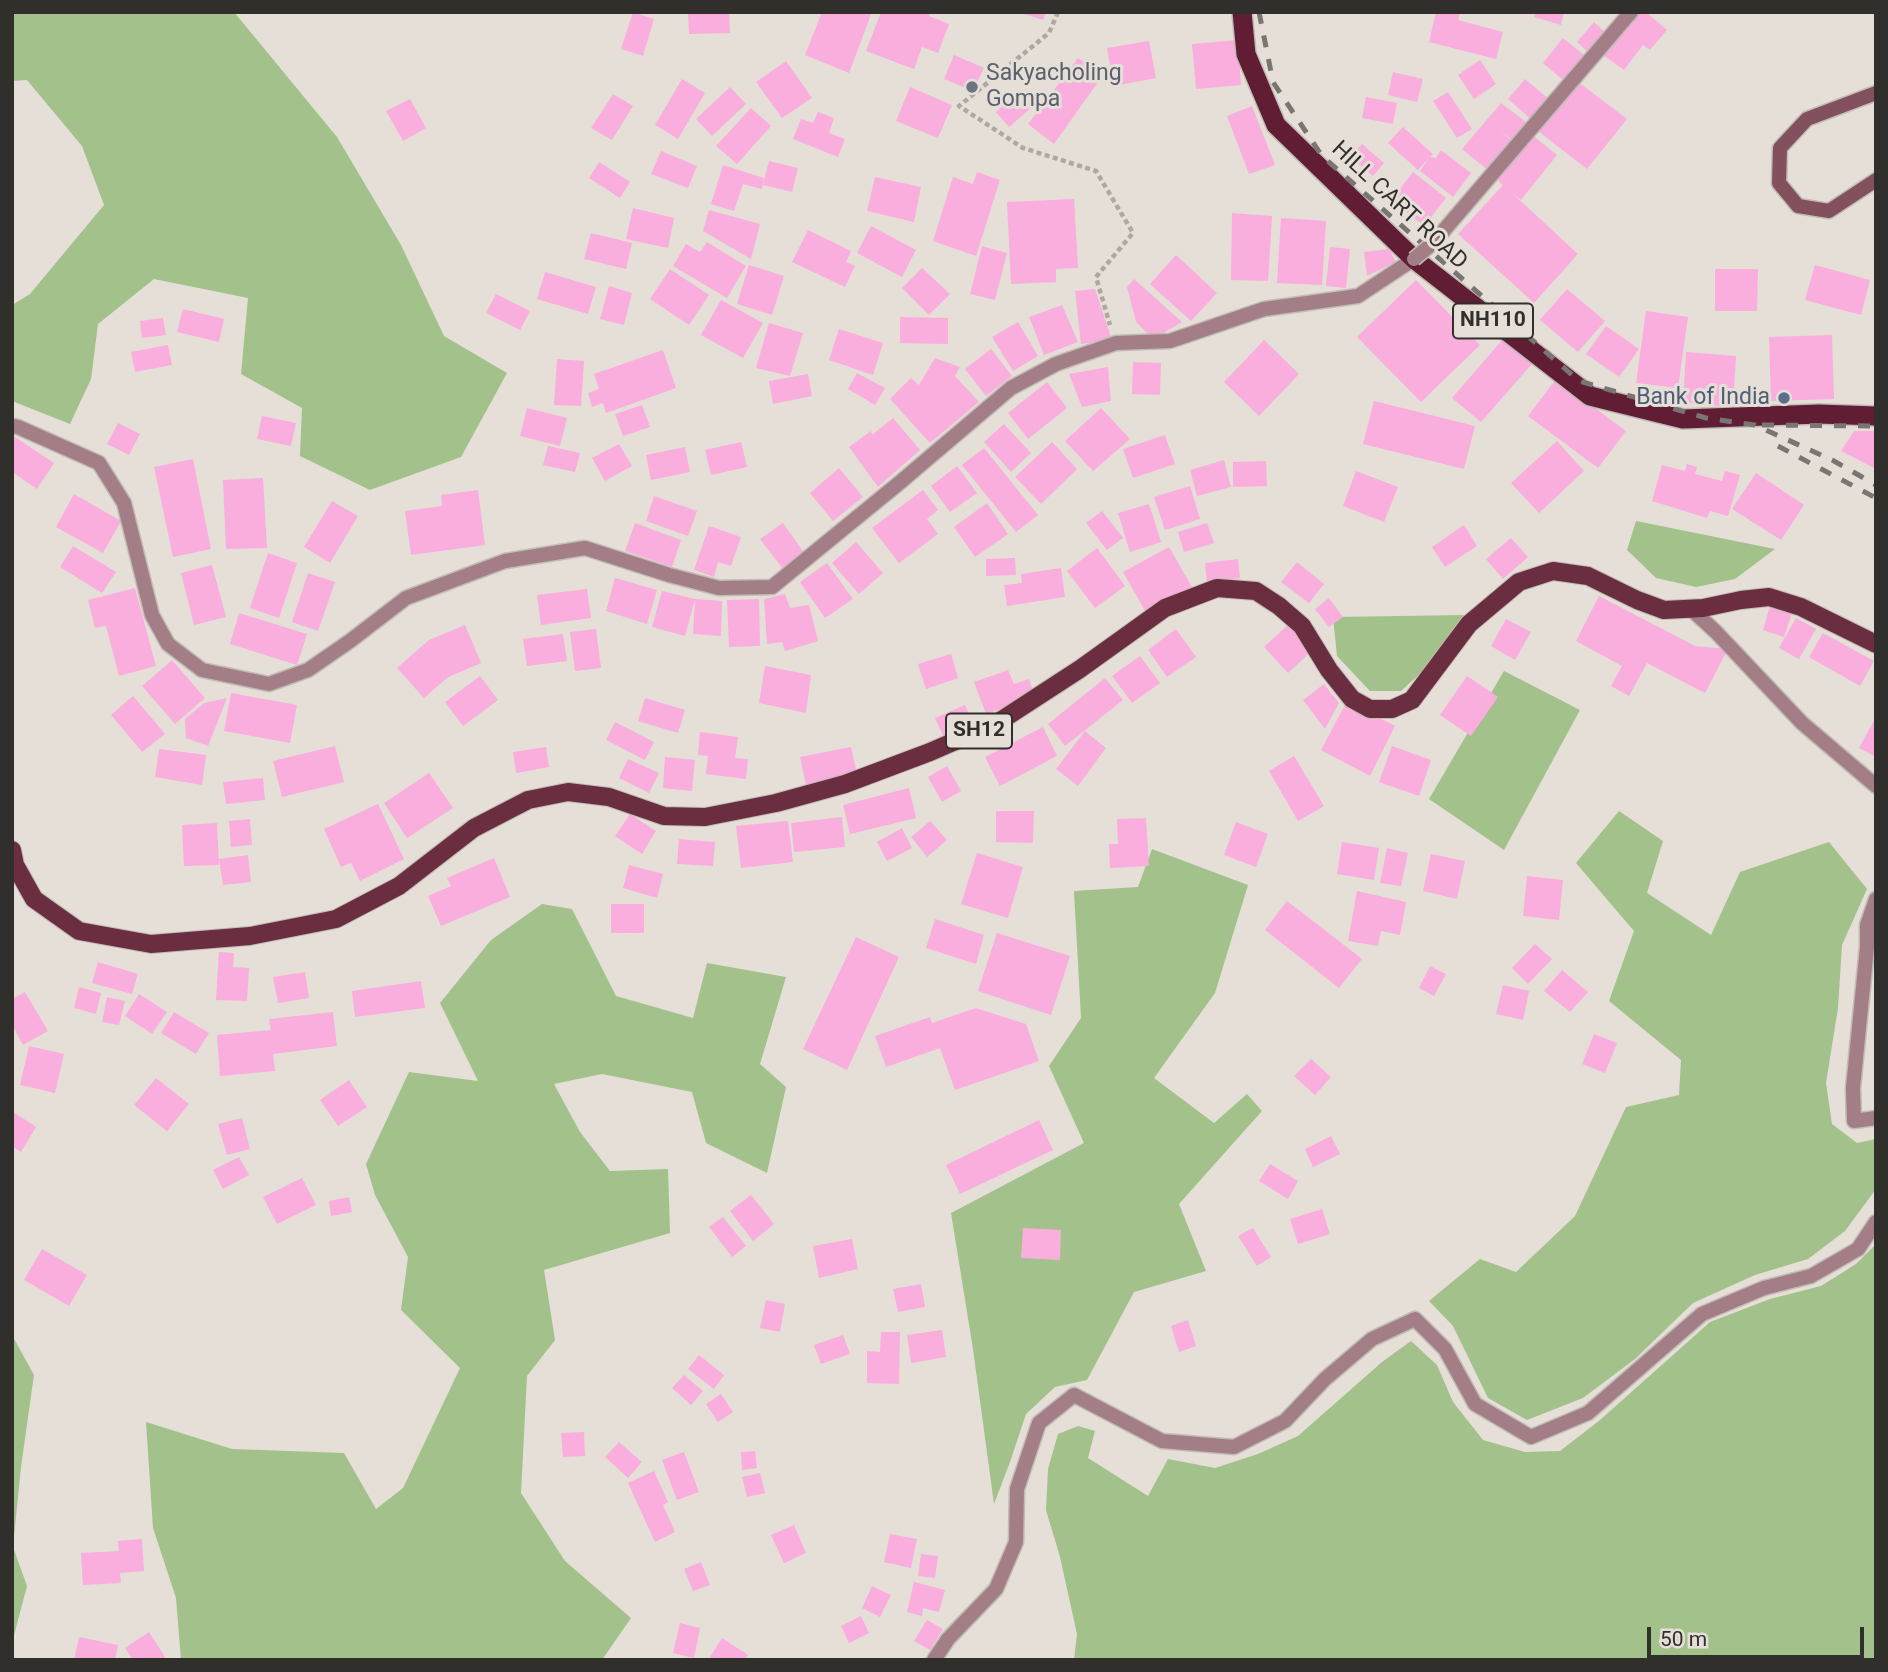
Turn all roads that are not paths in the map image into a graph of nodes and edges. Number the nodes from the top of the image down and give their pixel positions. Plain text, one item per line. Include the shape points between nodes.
1 (1242, 12) edge
2 (1631, 12) edge
3 (1876, 93) edge
4 (1876, 180) edge
5 (1414, 259) junction
6 (1876, 416) edge
7 (12, 425) edge
8 (1691, 609) junction
9 (1876, 644) edge
10 (1876, 786) edge
11 (12, 850) edge
12 (1876, 900) edge
13 (1876, 1118) edge
14 (1876, 1222) edge
15 (934, 1660) edge

1 - 5 highway, HILL CART ROAD / NH110 via 1246,54 1276,125
2 - 5 street, bridge via 1433,243
3 - 4 main road via 1807,119 1780,148 1779,183 1798,206 1829,211
5 - 6 highway, HILL CART ROAD / NH110 via 1590,396 1683,419
5 - 7 street via 1358,296 1264,309 1170,341 1116,343 1056,364 1010,388 772,587 719,588 585,548 505,561 406,598 308,670 270,684 202,670 168,644 152,615 124,503 99,463
8 - 9 main road, SH12 via 1769,597 1801,607
8 - 10 street via 1802,723
8 - 11 main road, SH12 via 1664,610 1588,576 1553,571 1519,582 1469,624 1412,700 1392,709 1370,709 1352,699 1303,626 1279,606 1256,592 1217,588 1165,608 997,723 845,784 705,817 664,816 609,797 568,792 528,800 474,828 399,886 336,919 250,936 151,944 79,931 34,899
12 - 13 street via 1867,925 1853,1088 1854,1121
14 - 15 street via 1858,1249 1811,1276 1765,1288 1702,1314 1588,1413 1531,1437 1475,1404 1445,1349 1415,1319 1372,1339 1285,1420 1234,1447 1162,1441 1074,1395 1039,1423 1017,1489 1016,1542 996,1589

